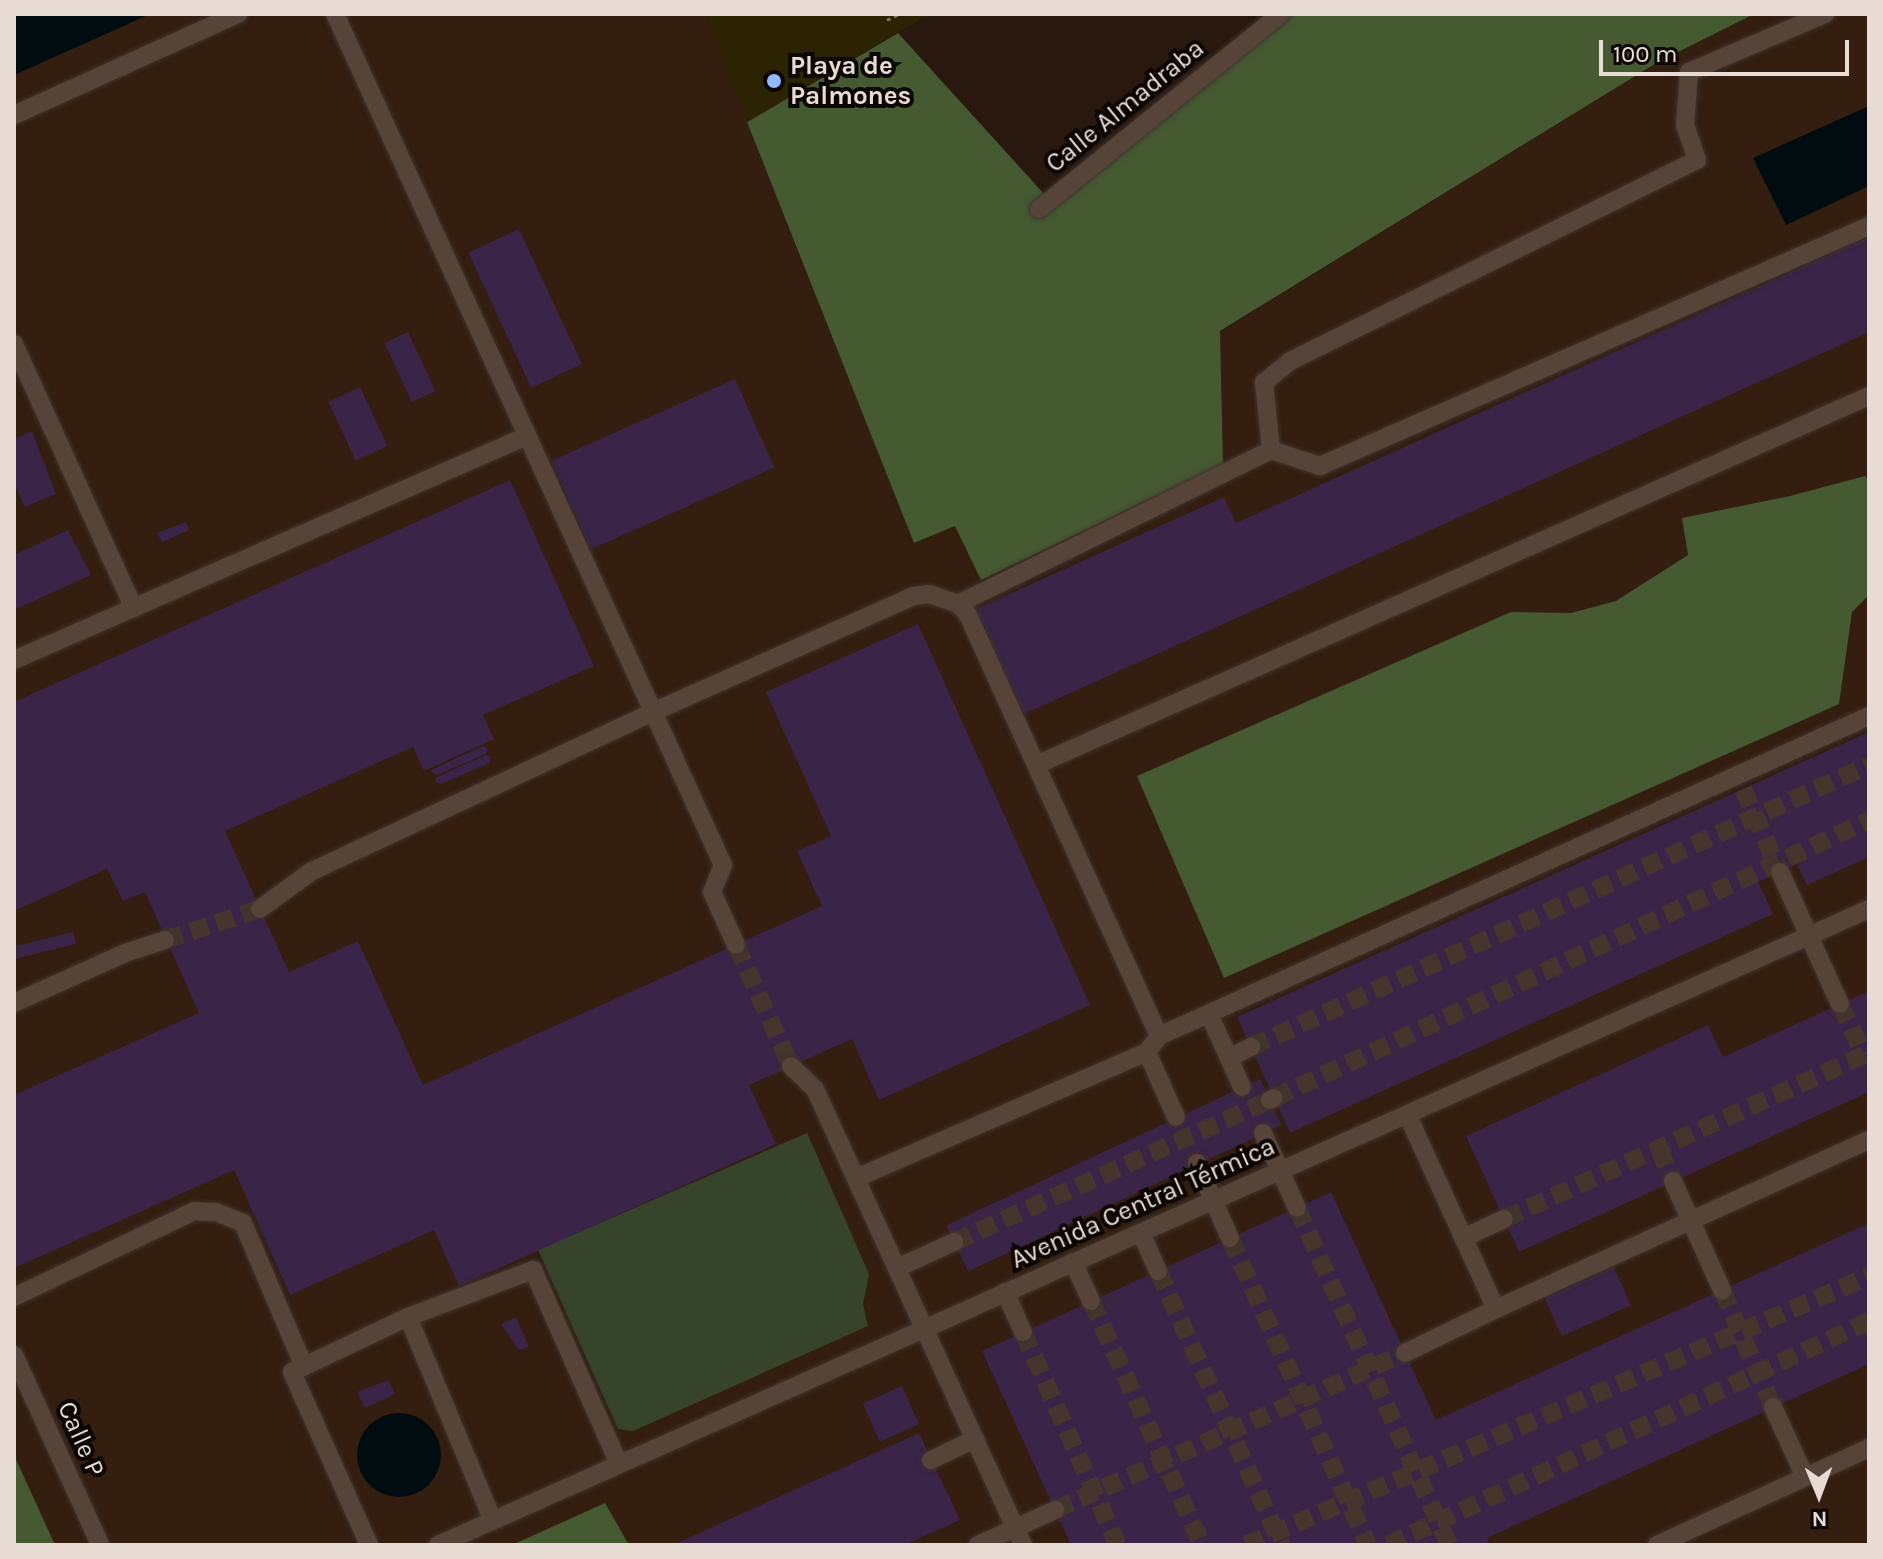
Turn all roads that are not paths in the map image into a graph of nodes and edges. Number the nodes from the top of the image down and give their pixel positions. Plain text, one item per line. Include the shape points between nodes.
1 (238, 14) edge
2 (335, 14) edge
3 (1281, 14) edge
4 (1825, 14) edge
5 (14, 115) edge
6 (1039, 209) dead end
7 (1869, 226) edge
8 (14, 344) edge
9 (1869, 396) edge
10 (527, 436) junction
11 (1271, 450) junction
12 (958, 604) junction
13 (134, 608) junction
14 (14, 660) edge
15 (653, 712) junction
16 (1869, 716) edge
17 (1036, 765) junction
18 (1780, 872) tunnel mouth
19 (260, 909) tunnel mouth
20 (1869, 909) edge
21 (1808, 936) junction
22 (165, 940) tunnel mouth
23 (736, 945) tunnel mouth
24 (14, 1003) edge
25 (1840, 1004) tunnel mouth
26 (1209, 1014) junction
27 (1159, 1036) junction
28 (1251, 1047) tunnel mouth
29 (1147, 1052) junction
30 (1229, 1058) junction
31 (791, 1066) tunnel mouth
32 (1242, 1087) dead end
33 (1408, 1116) junction
34 (1176, 1117) dead end
35 (1263, 1133) dead end
36 (1869, 1140) edge
37 (1197, 1163) dead end
38 (1280, 1172) junction
39 (856, 1178) junction
40 (1673, 1181) tunnel mouth
41 (1214, 1201) junction
42 (1297, 1208) tunnel mouth
43 (1504, 1219) tunnel mouth
44 (1691, 1221) junction
45 (1141, 1233) junction
46 (1230, 1238) tunnel mouth
47 (1463, 1238) junction
48 (954, 1242) tunnel mouth
49 (1073, 1262) junction
50 (897, 1268) junction
51 (1158, 1271) tunnel mouth
52 (1722, 1290) tunnel mouth
53 (1005, 1292) junction
54 (14, 1297) edge
55 (1091, 1301) tunnel mouth
56 (1496, 1309) junction
57 (408, 1317) junction
58 (924, 1327) junction
59 (1023, 1332) tunnel mouth
60 (1405, 1353) tunnel mouth
61 (14, 1355) edge
62 (304, 1367) junction
63 (1773, 1407) tunnel mouth
64 (975, 1439) junction
65 (1869, 1448) edge
66 (931, 1460) dead end
67 (619, 1464) junction
68 (1805, 1477) junction
69 (1055, 1510) tunnel mouth
70 (493, 1521) junction
71 (1019, 1537) edge
72 (100, 1545) edge
73 (369, 1545) edge
74 (438, 1545) edge
75 (978, 1545) edge
76 (1657, 1545) edge

1 - 5 street
2 - 10 street
3 - 6 street, Calle Almadraba
4 - 11 street via 1689,72 1685,125 1697,160 1289,362 1264,382
7 - 11 street via 1320,466
8 - 13 street
9 - 17 street
10 - 13 street
10 - 15 street
11 - 12 street
12 - 15 street via 929,594 914,596
12 - 17 street via 968,615
13 - 14 street
15 - 19 street via 312,871
15 - 23 street via 723,865 712,892
16 - 26 street via 1740,782
17 - 27 street
18 - 21 street
20 - 21 street, Avenida Central Térmica
21 - 25 street
21 - 33 street, Avenida Central Térmica
22 - 24 street
26 - 27 street
26 - 30 street
27 - 29 street
28 - 30 street
29 - 34 street
29 - 39 street
30 - 32 street
31 - 39 street via 815,1089
33 - 38 street, Avenida Central Térmica
33 - 47 street
35 - 38 street
36 - 44 street
37 - 41 street
38 - 41 street, Avenida Central Térmica
38 - 42 street
39 - 50 street
40 - 44 street
41 - 45 street, Avenida Central Térmica
41 - 46 street
43 - 47 street
44 - 52 street
44 - 56 street
45 - 49 street, Avenida Central Térmica
45 - 51 street
47 - 56 street
48 - 50 street
49 - 53 street, Avenida Central Térmica
49 - 55 street
50 - 58 street
53 - 58 street, Avenida Central Térmica
53 - 59 street
54 - 62 street via 194,1211 216,1212 243,1223
56 - 60 street
57 - 62 street
57 - 67 street via 533,1270
57 - 70 street
58 - 64 street
58 - 67 street, Avenida Central Térmica
61 - 72 street, Calle P
62 - 73 street via 292,1372
63 - 68 street
64 - 66 street
64 - 71 street
65 - 68 street
67 - 70 street, Avenida Central Térmica
68 - 76 street
69 - 71 street
70 - 74 street, Avenida Central Térmica
71 - 75 street

